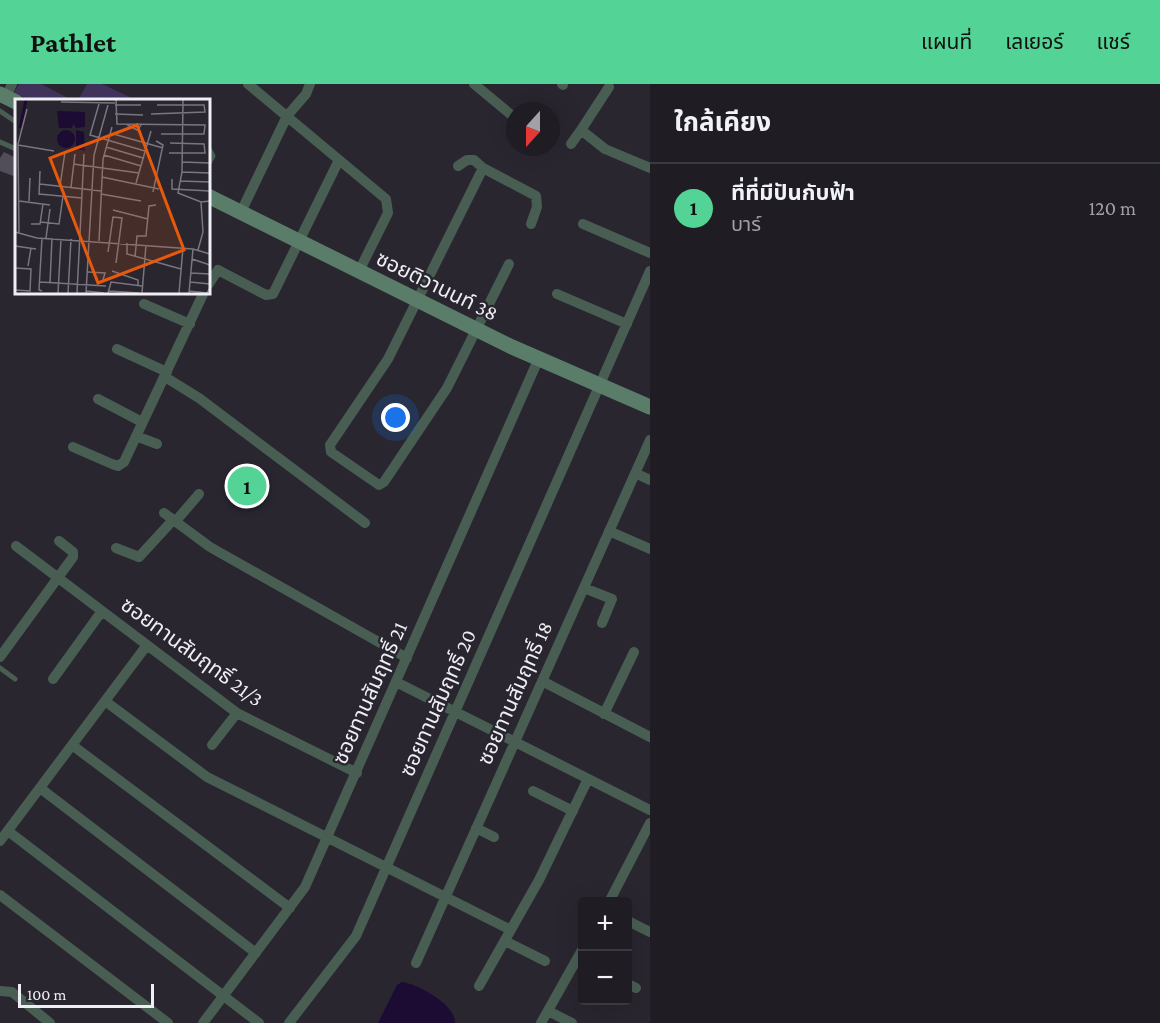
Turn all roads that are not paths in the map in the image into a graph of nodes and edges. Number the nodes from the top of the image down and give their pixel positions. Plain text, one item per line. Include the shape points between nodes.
1 (248, 84) edge
2 (310, 84) edge
3 (474, 84) edge
4 (609, 87) dead end
5 (0, 111) edge
6 (506, 111) edge
7 (287, 116) junction
8 (15, 121) edge
9 (581, 130) junction
10 (0, 142) edge
11 (571, 144) dead end
12 (15, 149) edge
13 (339, 160) junction
14 (458, 166) dead end
15 (650, 167) edge
16 (483, 168) junction
17 (210, 197) edge
18 (241, 212) junction
19 (531, 224) dead end
20 (583, 224) dead end
21 (300, 242) junction
22 (650, 253) edge
23 (509, 264) dead end
24 (213, 267) edge
25 (359, 271) junction
26 (650, 271) edge
27 (203, 294) edge
28 (557, 294) dead end
29 (418, 300) junction
30 (144, 304) dead end
31 (190, 324) junction
32 (627, 324) junction
33 (475, 328) junction
34 (117, 349) dead end
35 (539, 358) junction
36 (166, 375) junction
37 (600, 385) junction
38 (98, 399) dead end
39 (650, 407) edge
40 (142, 422) junction
41 (136, 436) junction
42 (650, 440) edge
43 (157, 444) dead end
44 (73, 447) dead end
45 (635, 473) junction
46 (650, 480) edge
47 (199, 494) dead end
48 (171, 518) junction
49 (365, 523) dead end
50 (609, 531) junction
51 (59, 541) dead end
52 (16, 546) dead end
53 (116, 548) dead end
54 (650, 549) edge
55 (57, 578) junction
56 (584, 588) junction
57 (102, 611) junction
58 (602, 623) dead end
59 (147, 645) junction
60 (634, 652) dead end
61 (0, 657) edge
62 (407, 658) junction
63 (0, 668) edge
64 (15, 679) dead end
65 (53, 679) dead end
66 (542, 681) junction
67 (396, 682) junction
68 (105, 701) junction
69 (456, 712) junction
70 (237, 713) junction
71 (604, 714) junction
72 (650, 737) edge
73 (515, 742) junction
74 (72, 745) junction
75 (212, 745) dead end
76 (357, 773) junction
77 (588, 779) junction
78 (40, 788) junction
79 (533, 791) dead end
80 (650, 810) edge
81 (573, 811) junction
82 (650, 823) edge
83 (476, 828) junction
84 (8, 831) junction
85 (494, 837) dead end
86 (328, 839) junction
87 (0, 841) edge
88 (386, 869) junction
89 (0, 895) edge
90 (445, 897) junction
91 (612, 897) edge
92 (290, 908) junction
93 (632, 923) edge
94 (511, 930) junction
95 (650, 932) edge
96 (505, 941) junction
97 (256, 953) junction
98 (545, 961) dead end
99 (416, 963) dead end
100 (578, 964) edge
101 (479, 986) dead end
102 (0, 991) edge
103 (224, 996) junction
104 (548, 1011) junction
105 (50, 1023) edge
106 (168, 1023) edge
107 (203, 1023) edge
108 (259, 1023) edge
109 (289, 1023) edge
110 (541, 1023) edge
111 (572, 1023) edge

1 - 7 street
2 - 7 street
3 - 6 street
4 - 9 street
5 - 8 lane
7 - 13 street
7 - 18 street
9 - 11 street
9 - 15 street via 604,149
10 - 12 lane
13 - 21 street
13 - 25 street via 386,199 388,213
14 - 16 street via 470,159
16 - 19 street via 536,196
16 - 29 street
17 - 18 street, ซอยติวานนท์ 38
18 - 21 street, ซอยติวานนท์ 38
20 - 22 street
21 - 24 street via 273,294 266,295
21 - 25 street, ซอยติวานนท์ 38
23 - 33 street
25 - 29 street, ซอยติวานนท์ 38
26 - 32 street, ซอยทานสัมฤทธิ์ 20
27 - 31 street
28 - 32 street
29 - 33 street, ซอยติวานนท์ 38
29 - 33 street via 388,359 330,444 331,452 379,485 447,388
30 - 31 street
31 - 36 street
32 - 37 street, ซอยทานสัมฤทธิ์ 20
33 - 35 street, ซอยติวานนท์ 38
34 - 36 street
35 - 37 street, ซอยติวานนท์ 38
35 - 62 street, ซอยทานสัมฤทธิ์ 21
36 - 40 street
36 - 49 street
37 - 39 street, ซอยติวานนท์ 38
37 - 69 street, ซอยทานสัมฤทธิ์ 20
38 - 40 street
40 - 41 street
41 - 43 street
41 - 44 street via 124,462 118,466
42 - 45 street, ซอยทานสัมฤทธิ์ 18
45 - 46 street
45 - 50 street, ซอยทานสัมฤทธิ์ 18
47 - 48 street
48 - 53 street via 138,557
48 - 62 street via 210,547
50 - 54 street
50 - 56 street, ซอยทานสัมฤทธิ์ 18
51 - 55 street via 74,554
52 - 55 street, ซอยทานสัมฤทธิ์ 21/3
55 - 57 street, ซอยทานสัมฤทธิ์ 21/3
55 - 61 street
56 - 58 street via 612,600
56 - 66 street, ซอยทานสัมฤทธิ์ 18
57 - 59 street, ซอยทานสัมฤทธิ์ 21/3
57 - 65 street
59 - 68 street
59 - 70 street, ซอยทานสัมฤทธิ์ 21/3
60 - 71 street
62 - 67 street, ซอยทานสัมฤทธิ์ 21
63 - 64 lane
66 - 71 street
66 - 73 street, ซอยทานสัมฤทธิ์ 18
67 - 69 street
67 - 76 street, ซอยทานสัมฤทธิ์ 21
68 - 74 street
68 - 86 street via 207,777
69 - 73 street
69 - 88 street, ซอยทานสัมฤทธิ์ 20
70 - 75 street
70 - 76 street, ซอยทานสัมฤทธิ์ 21/3
71 - 72 street
73 - 77 street
73 - 83 street, ซอยทานสัมฤทธิ์ 18
74 - 78 street
74 - 92 street
76 - 86 street, ซอยทานสัมฤทธิ์ 21
77 - 80 street
77 - 81 street
78 - 84 street
78 - 97 street
79 - 81 street
81 - 94 street
82 - 91 street
83 - 85 street
83 - 90 street, ซอยทานสัมฤทธิ์ 18
84 - 87 street
84 - 103 street
86 - 88 street
86 - 92 street, ซอยทานสัมฤทธิ์ 21
88 - 90 street
88 - 109 street, ซอยทานสัมฤทธิ์ 20 via 356,936
89 - 106 street
90 - 94 street
90 - 99 street, ซอยทานสัมฤทธิ์ 18
92 - 97 street, ซอยทานสัมฤทธิ์ 21
93 - 95 street
94 - 96 street
96 - 98 street
96 - 101 street
97 - 103 street, ซอยทานสัมฤทธิ์ 21
100 - 104 street
102 - 105 street via 12,992
103 - 107 street, ซอยทานสัมฤทธิ์ 21
103 - 108 street
104 - 110 street
104 - 111 street

